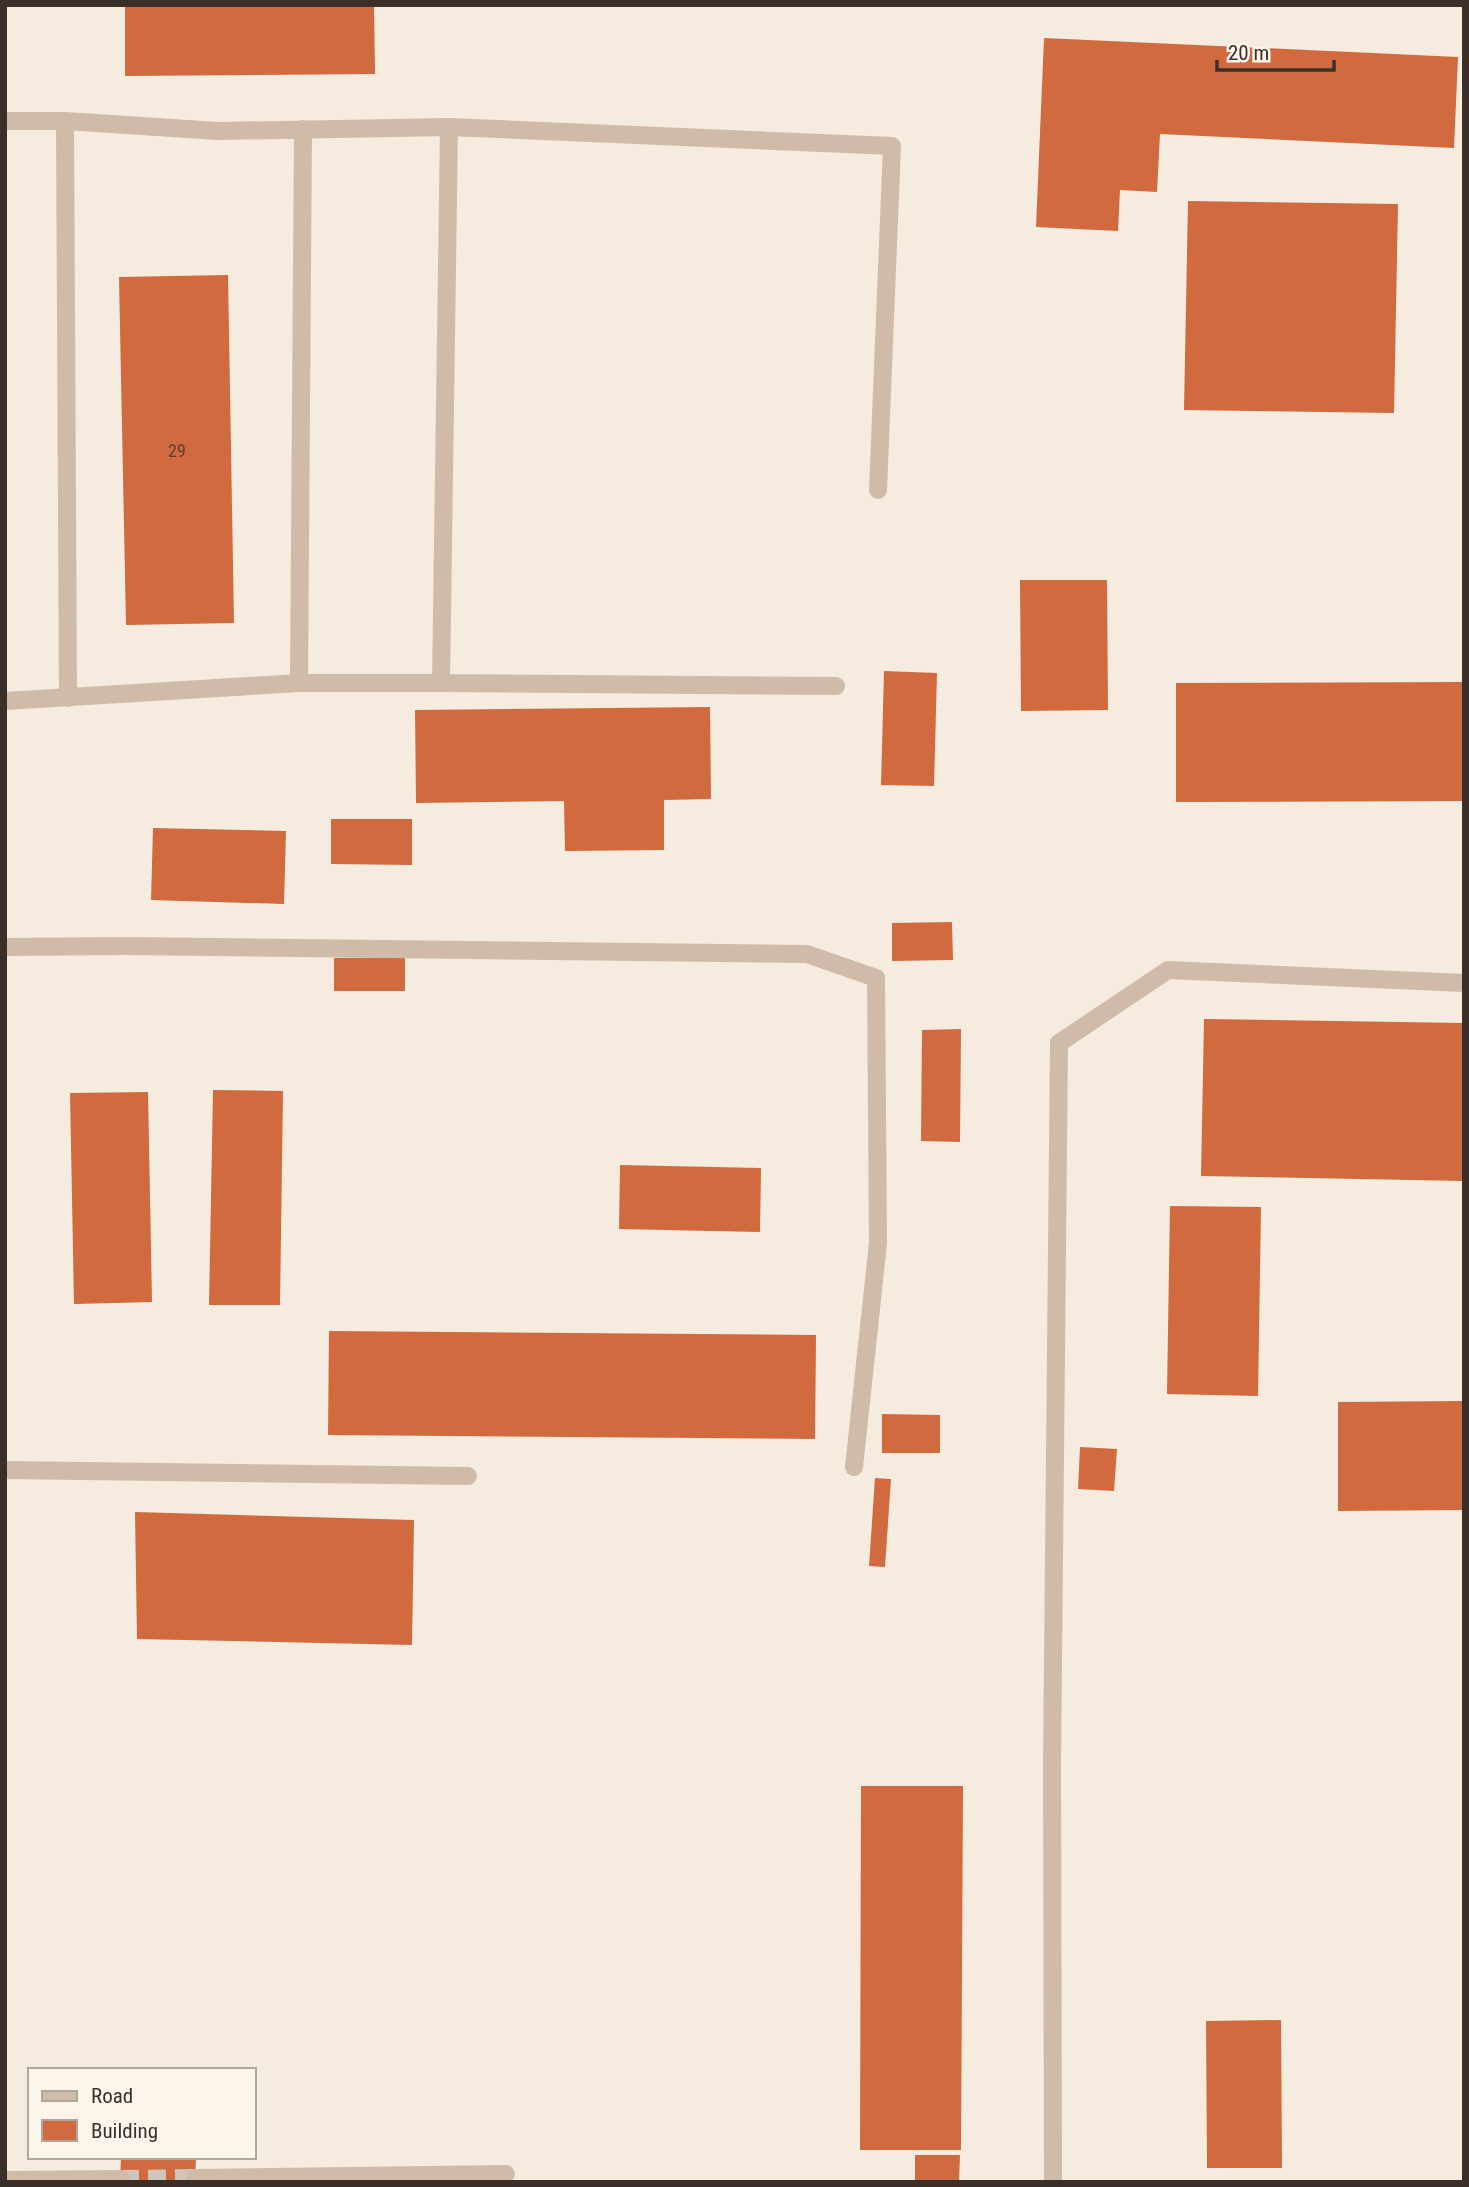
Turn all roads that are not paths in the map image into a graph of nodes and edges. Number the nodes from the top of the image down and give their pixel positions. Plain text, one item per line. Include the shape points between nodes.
1 (5, 121) edge
2 (65, 121) junction
3 (449, 127) junction
4 (303, 129) junction
5 (878, 490) dead end
6 (299, 683) junction
7 (441, 683) junction
8 (836, 686) dead end
9 (68, 698) junction
10 (5, 701) edge
11 (5, 947) edge
12 (1464, 984) edge
13 (854, 1467) dead end
14 (5, 1470) edge
15 (468, 1476) dead end
16 (506, 2174) dead end
17 (195, 2178) dead end
18 (121, 2179) dead end
19 (5, 2180) edge
20 (1053, 2182) edge

1 - 2 street
2 - 4 street via 218,131
2 - 9 street
3 - 4 street
3 - 5 street via 892,146
3 - 7 street
4 - 6 street
6 - 7 street
6 - 9 street
7 - 8 street
9 - 10 street
11 - 13 street via 807,954 876,978 878,1243
12 - 20 street via 1168,970 1059,1043
14 - 15 street
16 - 17 street
18 - 19 street

